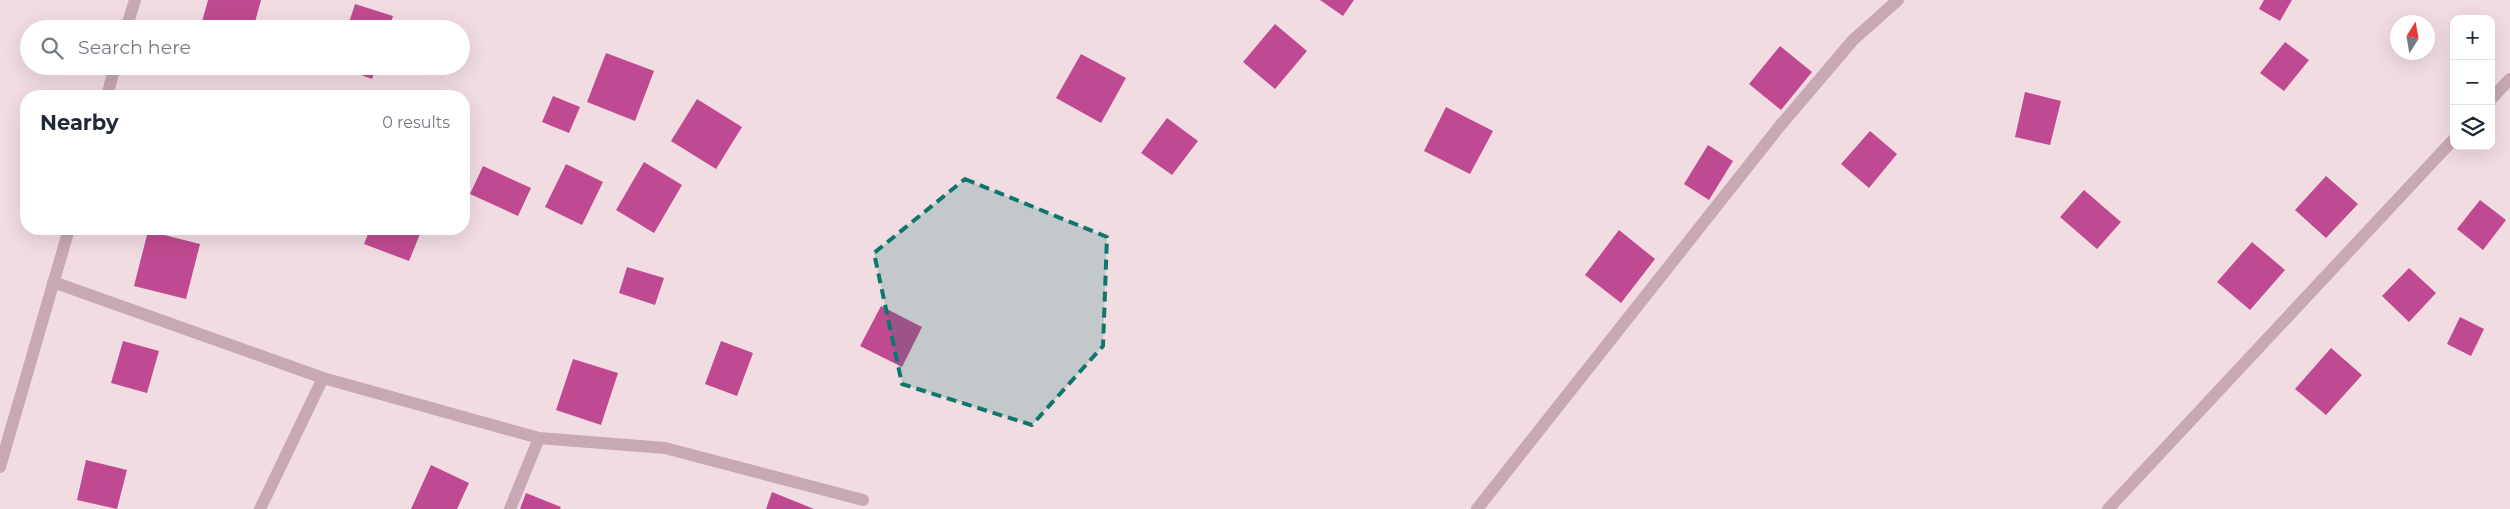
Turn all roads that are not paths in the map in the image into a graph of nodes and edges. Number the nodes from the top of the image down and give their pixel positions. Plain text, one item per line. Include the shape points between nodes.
1 (135, 0) edge
2 (1898, 0) edge
3 (129, 20) edge
4 (113, 75) edge
5 (2510, 79) edge
6 (109, 90) edge
7 (2495, 95) edge
8 (2450, 143) edge
9 (67, 235) edge
10 (53, 282) junction
11 (323, 378) junction
12 (4, 436) edge
13 (539, 438) junction
14 (0, 467) edge
15 (863, 500) dead end
16 (260, 509) edge
17 (510, 509) edge
18 (1477, 509) edge
19 (2108, 509) edge

1 - 3 street
2 - 18 street via 1854,40 1779,127
4 - 6 street
5 - 7 street
8 - 19 street
9 - 10 street
10 - 11 street
10 - 12 street
11 - 13 street
11 - 16 street
12 - 14 street
13 - 15 street via 665,448
13 - 17 street

